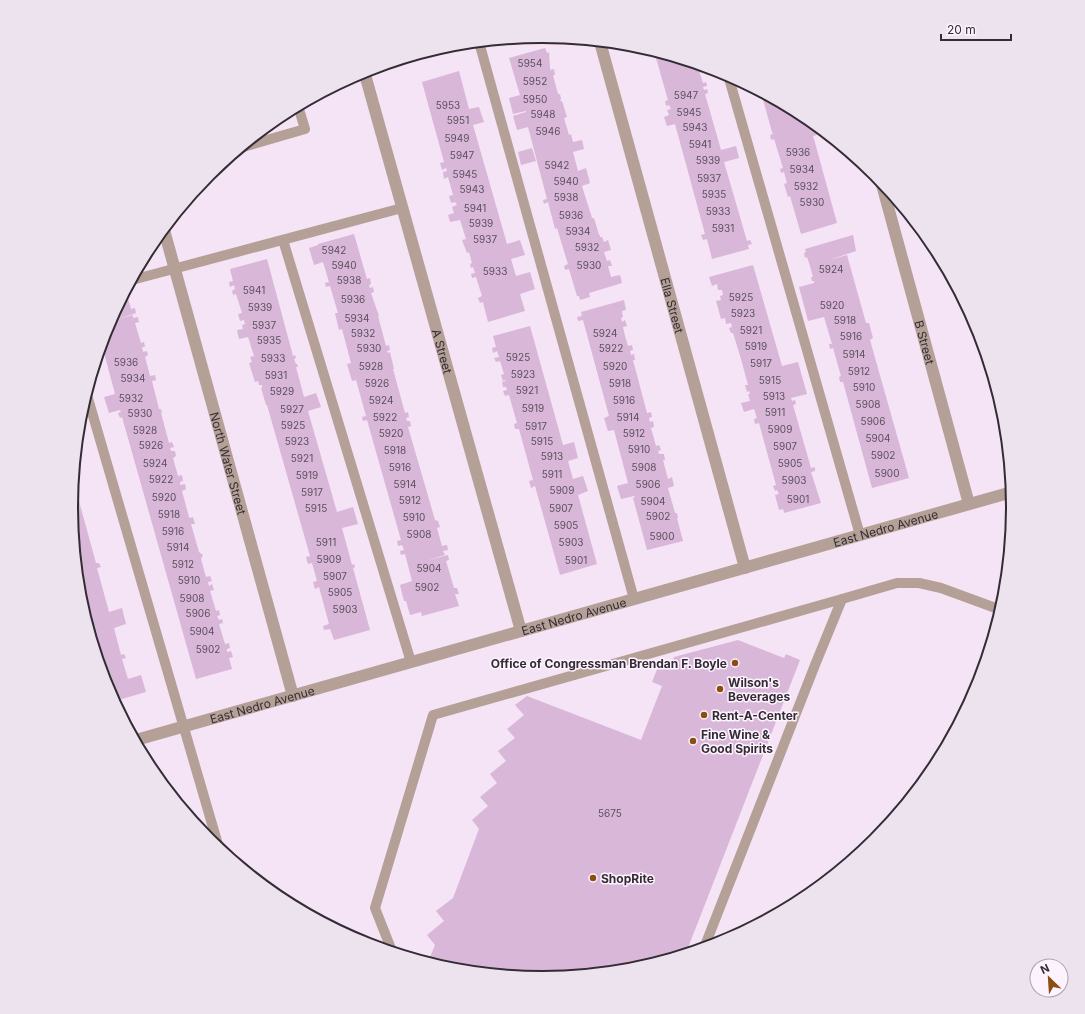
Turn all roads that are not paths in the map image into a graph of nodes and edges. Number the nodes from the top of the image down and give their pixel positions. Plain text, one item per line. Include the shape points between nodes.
1 (480, 47) edge
2 (601, 47) edge
3 (366, 78) edge
4 (730, 83) edge
5 (300, 112) edge
6 (254, 144) edge
7 (885, 194) edge
8 (402, 208) junction
9 (166, 237) edge
10 (283, 240) junction
11 (174, 269) junction
12 (139, 278) edge
13 (90, 405) edge
14 (1006, 494) edge
15 (969, 504) junction
16 (860, 535) junction
17 (745, 568) junction
18 (634, 599) junction
19 (842, 599) junction
20 (996, 608) edge
21 (521, 631) junction
22 (412, 662) junction
23 (293, 696) junction
24 (184, 727) junction
25 (141, 739) edge
26 (216, 837) edge
27 (707, 941) edge
28 (390, 945) edge

1 - 18 lane
2 - 17 street, Ella Street
3 - 8 street, A Street
4 - 16 lane
5 - 6 lane via 305,129
7 - 15 street, B Street
8 - 10 lane
8 - 21 street, A Street
9 - 11 street, North Water Street
10 - 11 lane
10 - 22 lane
11 - 12 lane
11 - 23 street, North Water Street
13 - 24 lane
14 - 15 street, East Nedro Avenue
15 - 16 street, East Nedro Avenue
16 - 17 street, East Nedro Avenue
17 - 18 street, East Nedro Avenue
18 - 21 street, East Nedro Avenue
19 - 20 lane via 897,583 919,583 941,588
19 - 27 lane
19 - 28 lane via 433,715 376,908
21 - 22 street, East Nedro Avenue
22 - 23 street, East Nedro Avenue
23 - 24 street, East Nedro Avenue
24 - 25 street, East Nedro Avenue
24 - 26 lane

